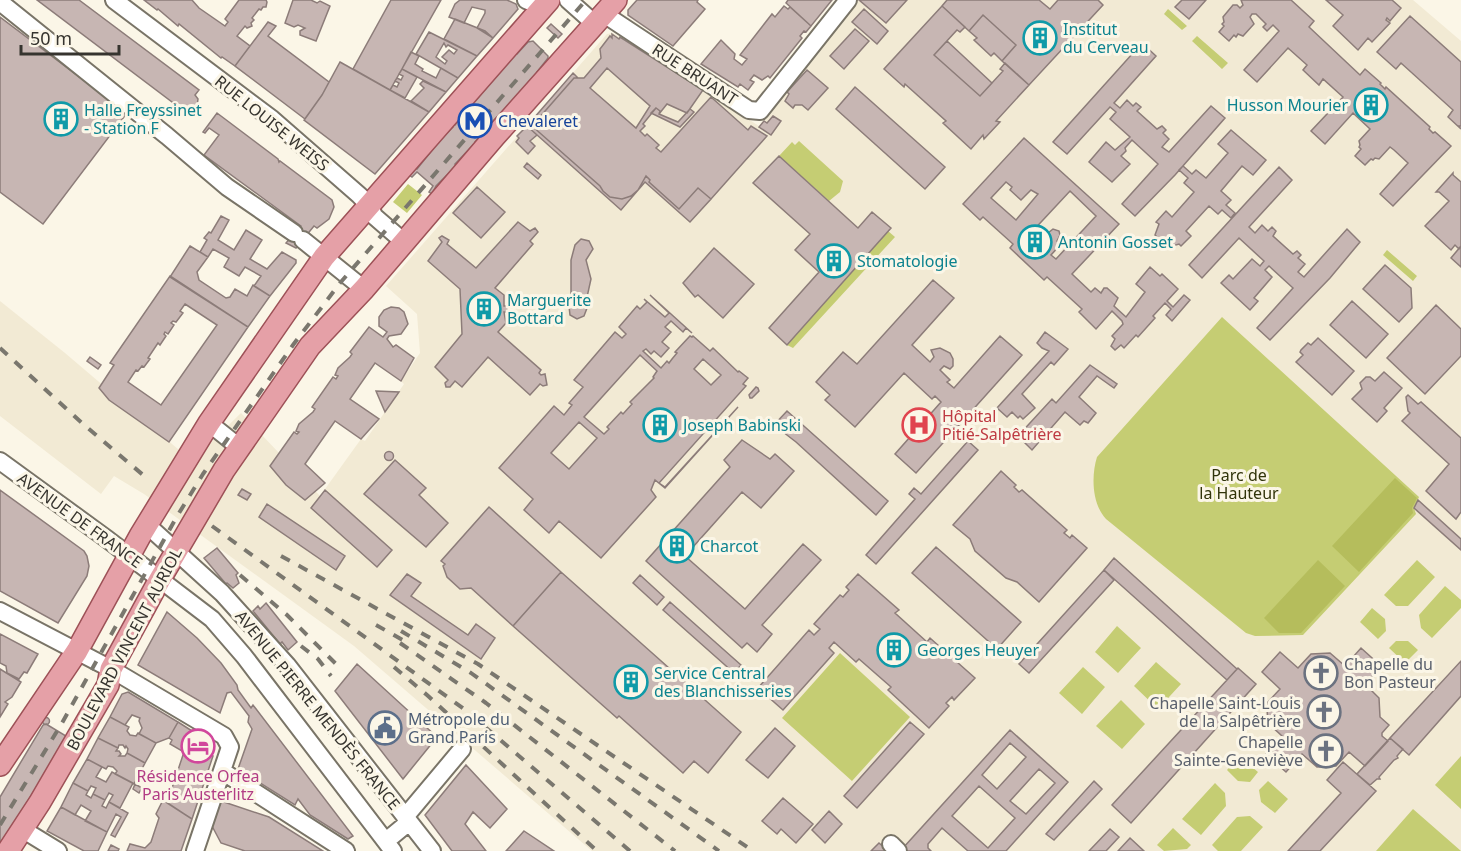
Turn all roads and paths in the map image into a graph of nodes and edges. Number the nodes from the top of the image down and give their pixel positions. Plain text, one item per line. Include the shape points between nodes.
1 (114, 0) edge
2 (568, 0) edge
3 (848, 0) edge
4 (0, 2) edge
5 (539, 2) edge
6 (605, 12) edge
7 (370, 206) junction
8 (404, 243) junction
9 (324, 257) junction
10 (364, 289) junction
11 (209, 423) junction
12 (239, 447) junction
13 (0, 461) edge
14 (147, 525) junction
15 (177, 550) junction
16 (129, 555) junction
17 (160, 579) junction
18 (0, 611) edge
19 (77, 651) junction
20 (111, 669) junction
21 (462, 749) dead end
22 (0, 765) edge
23 (222, 771) junction
24 (407, 819) junction
25 (22, 830) junction
26 (389, 846) edge
27 (8, 851) edge
28 (58, 851) edge
29 (195, 851) edge
30 (346, 851) edge
31 (432, 851) edge

1 - 7 street, RUE LOUISE WEISS via 272,119
2 - 6 street
3 - 6 street, RUE BRUANT via 760,111 749,110
4 - 9 street via 227,187
5 - 7 main road
6 - 8 main road, BOULEVARD VINCENT AURIOL
7 - 8 street via 374,216
7 - 9 main road
8 - 10 main road, BOULEVARD VINCENT AURIOL
9 - 10 street
9 - 11 main road
10 - 12 main road, BOULEVARD VINCENT AURIOL via 310,346
11 - 12 street
11 - 14 main road
12 - 15 main road, BOULEVARD VINCENT AURIOL
13 - 16 street, AVENUE DE FRANCE
14 - 15 street, AVENUE PIERRE MENDÈS FRANCE
14 - 16 main road
15 - 17 main road, BOULEVARD VINCENT AURIOL
15 - 24 street, AVENUE PIERRE MENDÈS FRANCE via 287,665
16 - 17 street, AVENUE DE FRANCE
16 - 19 main road
17 - 20 main road, BOULEVARD VINCENT AURIOL
17 - 26 street, AVENUE PIERRE MENDÈS FRANCE via 206,614 234,642
18 - 19 street
19 - 20 street
19 - 22 main road
20 - 23 street via 224,736 230,747
20 - 25 main road, BOULEVARD VINCENT AURIOL via 108,685
21 - 24 street
23 - 29 street
23 - 30 street
24 - 26 street
24 - 31 street, AVENUE PIERRE MENDÈS FRANCE
25 - 27 main road, BOULEVARD VINCENT AURIOL
25 - 28 street

